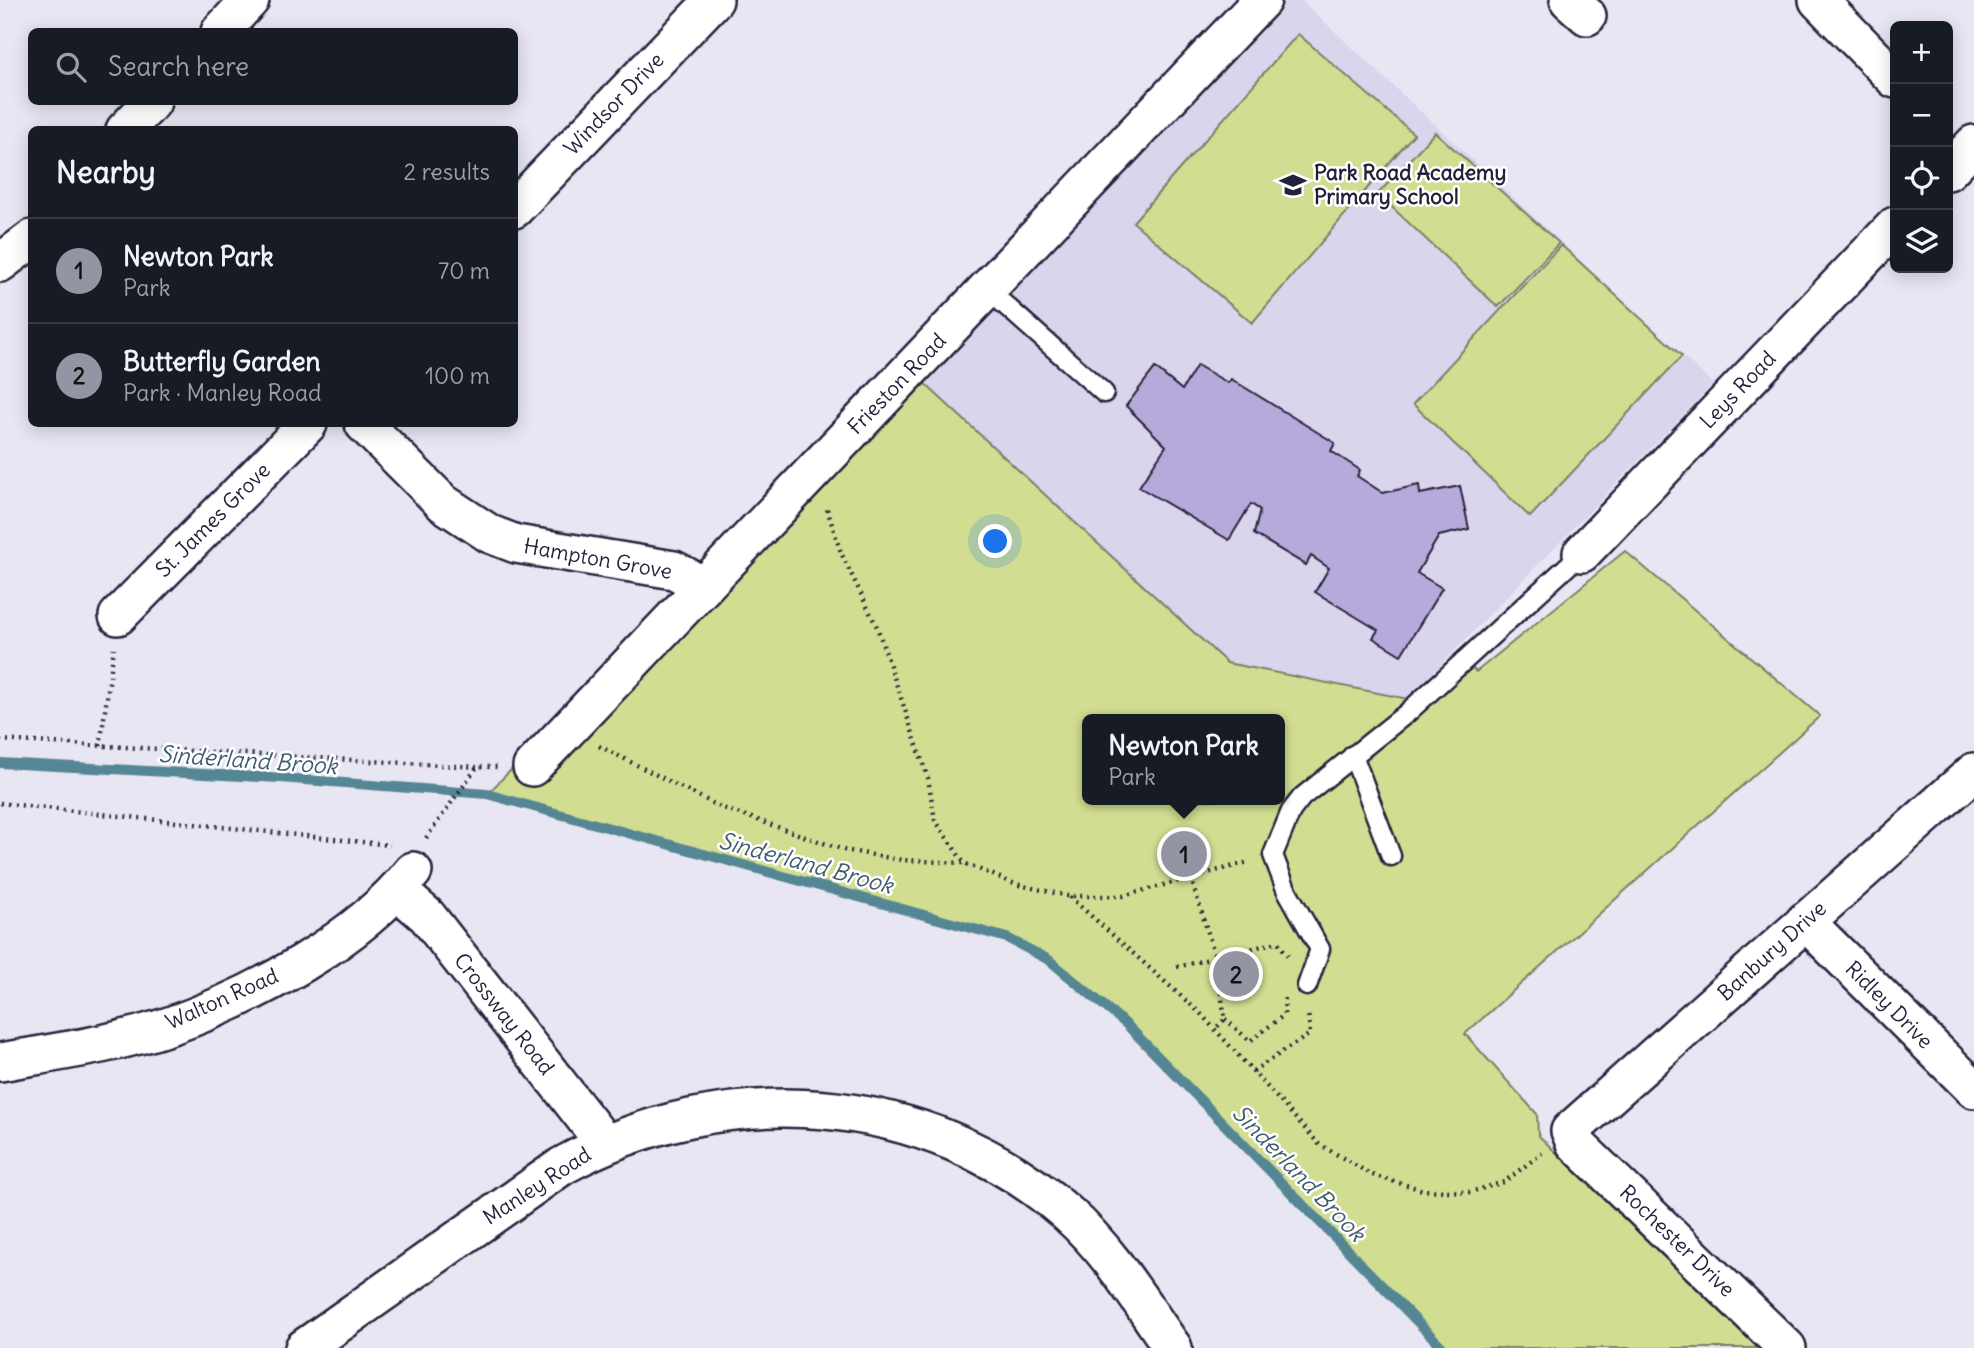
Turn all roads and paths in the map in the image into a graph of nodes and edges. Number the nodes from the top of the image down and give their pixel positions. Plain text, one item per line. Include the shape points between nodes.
1 (250, 0) edge
2 (714, 0) edge
3 (1262, 0) edge
4 (1818, 0) edge
5 (224, 28) edge
6 (1890, 74) edge
7 (149, 105) edge
8 (129, 126) edge
9 (518, 205) edge
10 (1890, 231) edge
11 (28, 242) edge
12 (0, 263) edge
13 (987, 289) junction
14 (1104, 393) dead end
15 (305, 427) edge
16 (367, 427) edge
17 (812, 473) junction
18 (1582, 553) joint
19 (704, 586) junction
20 (118, 616) joint
21 (568, 730) junction
22 (0, 740) edge
23 (100, 746) junction
24 (1353, 755) junction
25 (477, 767) dead end
26 (532, 767) dead end
27 (1974, 772) edge
28 (473, 774) dead end
29 (0, 803) edge
30 (451, 806) dead end
31 (1273, 855) junction
32 (1391, 856) dead end
33 (964, 863) junction
34 (401, 869) junction
35 (1191, 878) junction
36 (1068, 895) junction
37 (1805, 921) junction
38 (1216, 959) junction
39 (1293, 962) dead end
40 (1177, 967) dead end
41 (1307, 986) joint
42 (1285, 994) dead end
43 (1225, 1019) junction
44 (1214, 1029) junction
45 (0, 1062) edge
46 (1253, 1071) junction
47 (1974, 1089) edge
48 (1570, 1131) junction
49 (598, 1146) junction
50 (304, 1348) edge
51 (1173, 1348) edge
52 (1787, 1348) edge

1 - 5 street
2 - 9 street, Windsor Drive
3 - 13 street, Frieston Road
4 - 6 street
7 - 8 street
10 - 18 street, Leys Road
11 - 12 street
13 - 14 lane
13 - 17 street, Frieston Road
15 - 20 street, St. James Grove
16 - 19 street, Hampton Grove via 443,503 490,534 516,544 674,570
17 - 19 street, Frieston Road
17 - 33 path via 841,553 877,627 928,778 935,820
18 - 24 lane via 1407,713
19 - 21 street, Frieston Road
20 - 23 path
21 - 26 street, Frieston Road
21 - 33 path via 720,807 844,850 902,860
22 - 23 path
23 - 25 path
24 - 31 lane via 1302,797 1291,811
24 - 32 lane
27 - 37 street, Banbury Drive
28 - 30 path
29 - 34 path
31 - 35 path
31 - 41 lane via 1286,889 1320,948
33 - 36 path via 1015,884
34 - 45 street, Walton Road via 331,944 239,996 172,1025
34 - 49 street, Crossway Road via 427,916 595,1131
35 - 36 path via 1123,896
35 - 38 path
36 - 44 path
37 - 47 street, Ridley Drive
37 - 48 street, Banbury Drive
38 - 39 path via 1278,942
38 - 40 path
38 - 43 path
41 - 46 path via 1310,1034
42 - 43 path via 1284,1016 1250,1041
43 - 44 path
44 - 46 path
46 - 48 path via 1319,1144 1372,1175 1423,1190 1470,1192 1504,1182
48 - 52 street, Rochester Drive via 1575,1143
49 - 50 street, Manley Road via 562,1166
49 - 51 street, Manley Road via 700,1114 759,1108 818,1107 916,1128 971,1150 1025,1180 1070,1215 1108,1256

